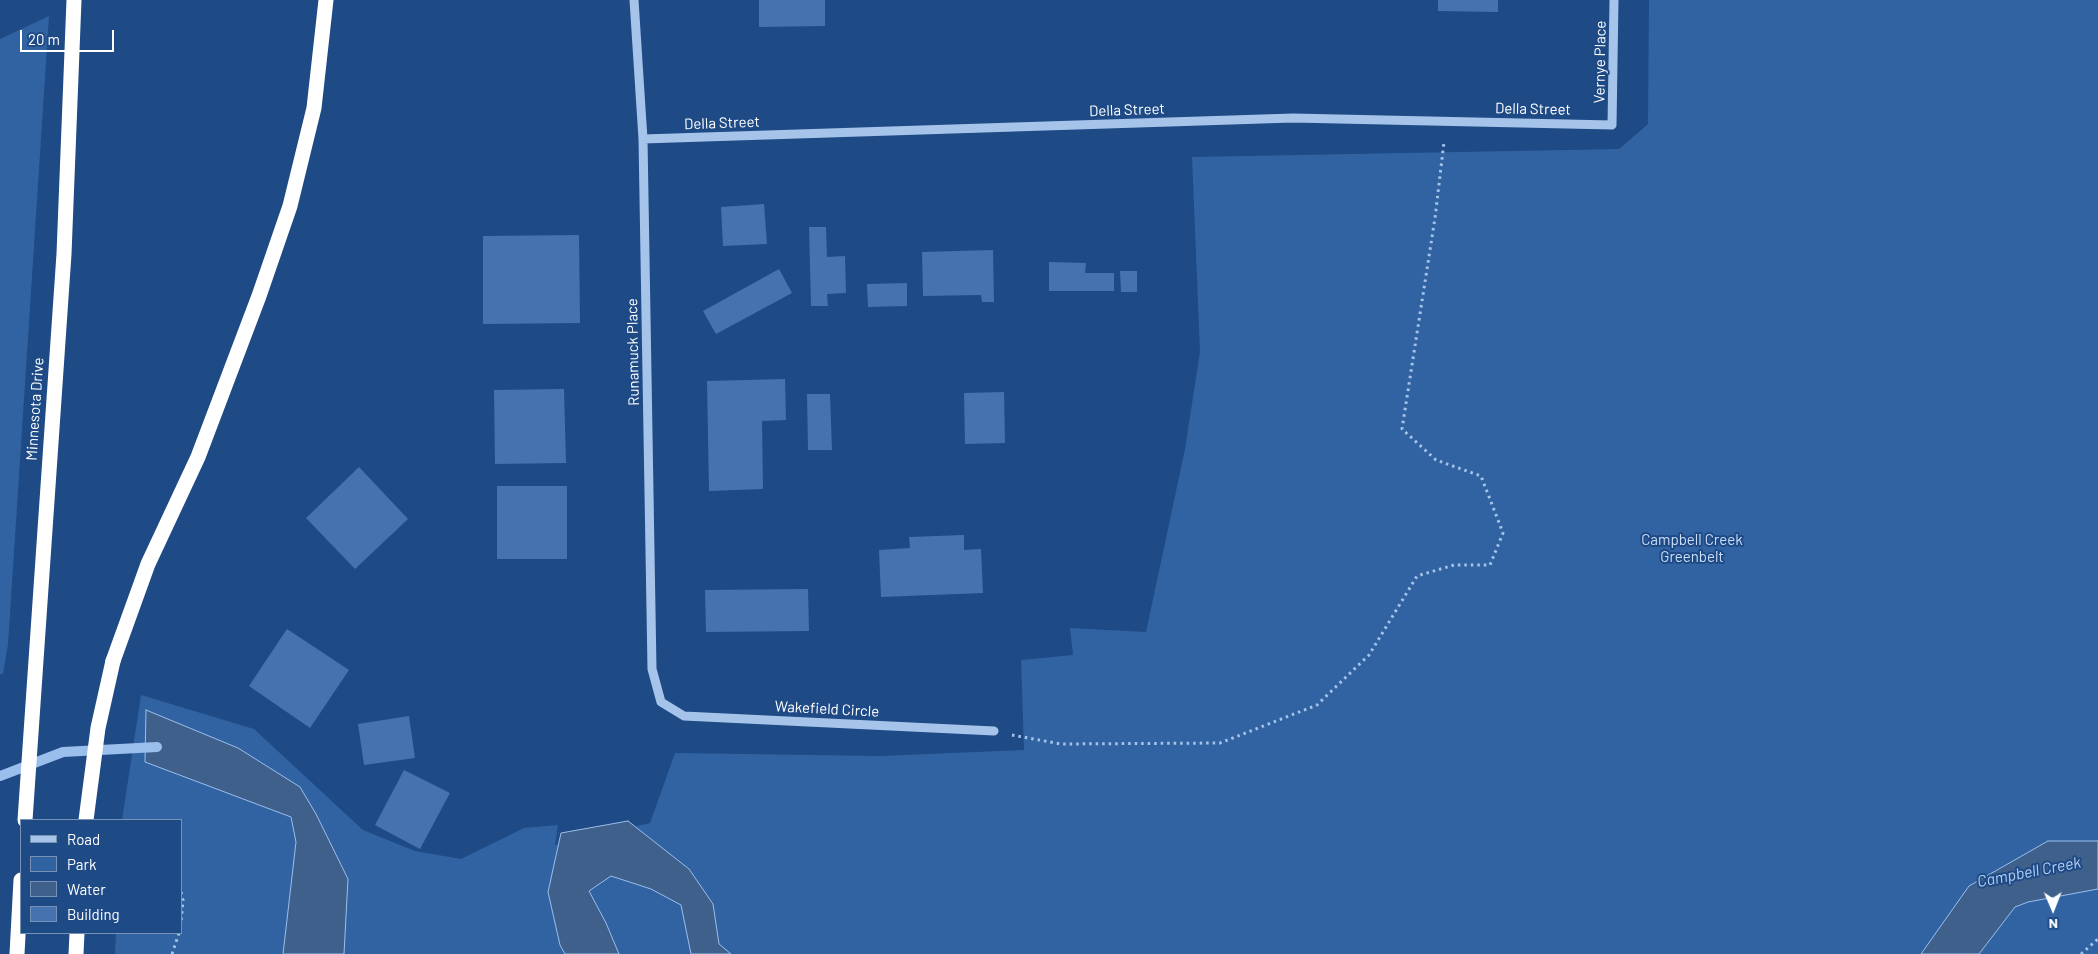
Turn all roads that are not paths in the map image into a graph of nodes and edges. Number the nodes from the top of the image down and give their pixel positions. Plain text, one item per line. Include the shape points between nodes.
1 (74, 0) edge
2 (326, 0) edge
3 (634, 0) edge
4 (1614, 0) edge
5 (1612, 125) joint
6 (643, 139) junction
7 (661, 702) joint
8 (994, 731) road end
9 (25, 819) edge
10 (86, 819) edge
11 (20, 898) edge
12 (78, 934) edge
13 (76, 952) edge
14 (17, 954) edge

1 - 9 highway, Minnesota Drive via 64,254
2 - 10 highway, bridge via 314,108 290,206 260,296 198,456 148,564 113,661 98,728
3 - 6 street, Runamuck Place
4 - 5 street, Vernye Place
5 - 6 street, Della Street via 1292,118
6 - 7 street, Runamuck Place via 652,669
7 - 8 street, Wakefield Circle via 684,716
11 - 14 highway
12 - 13 highway

